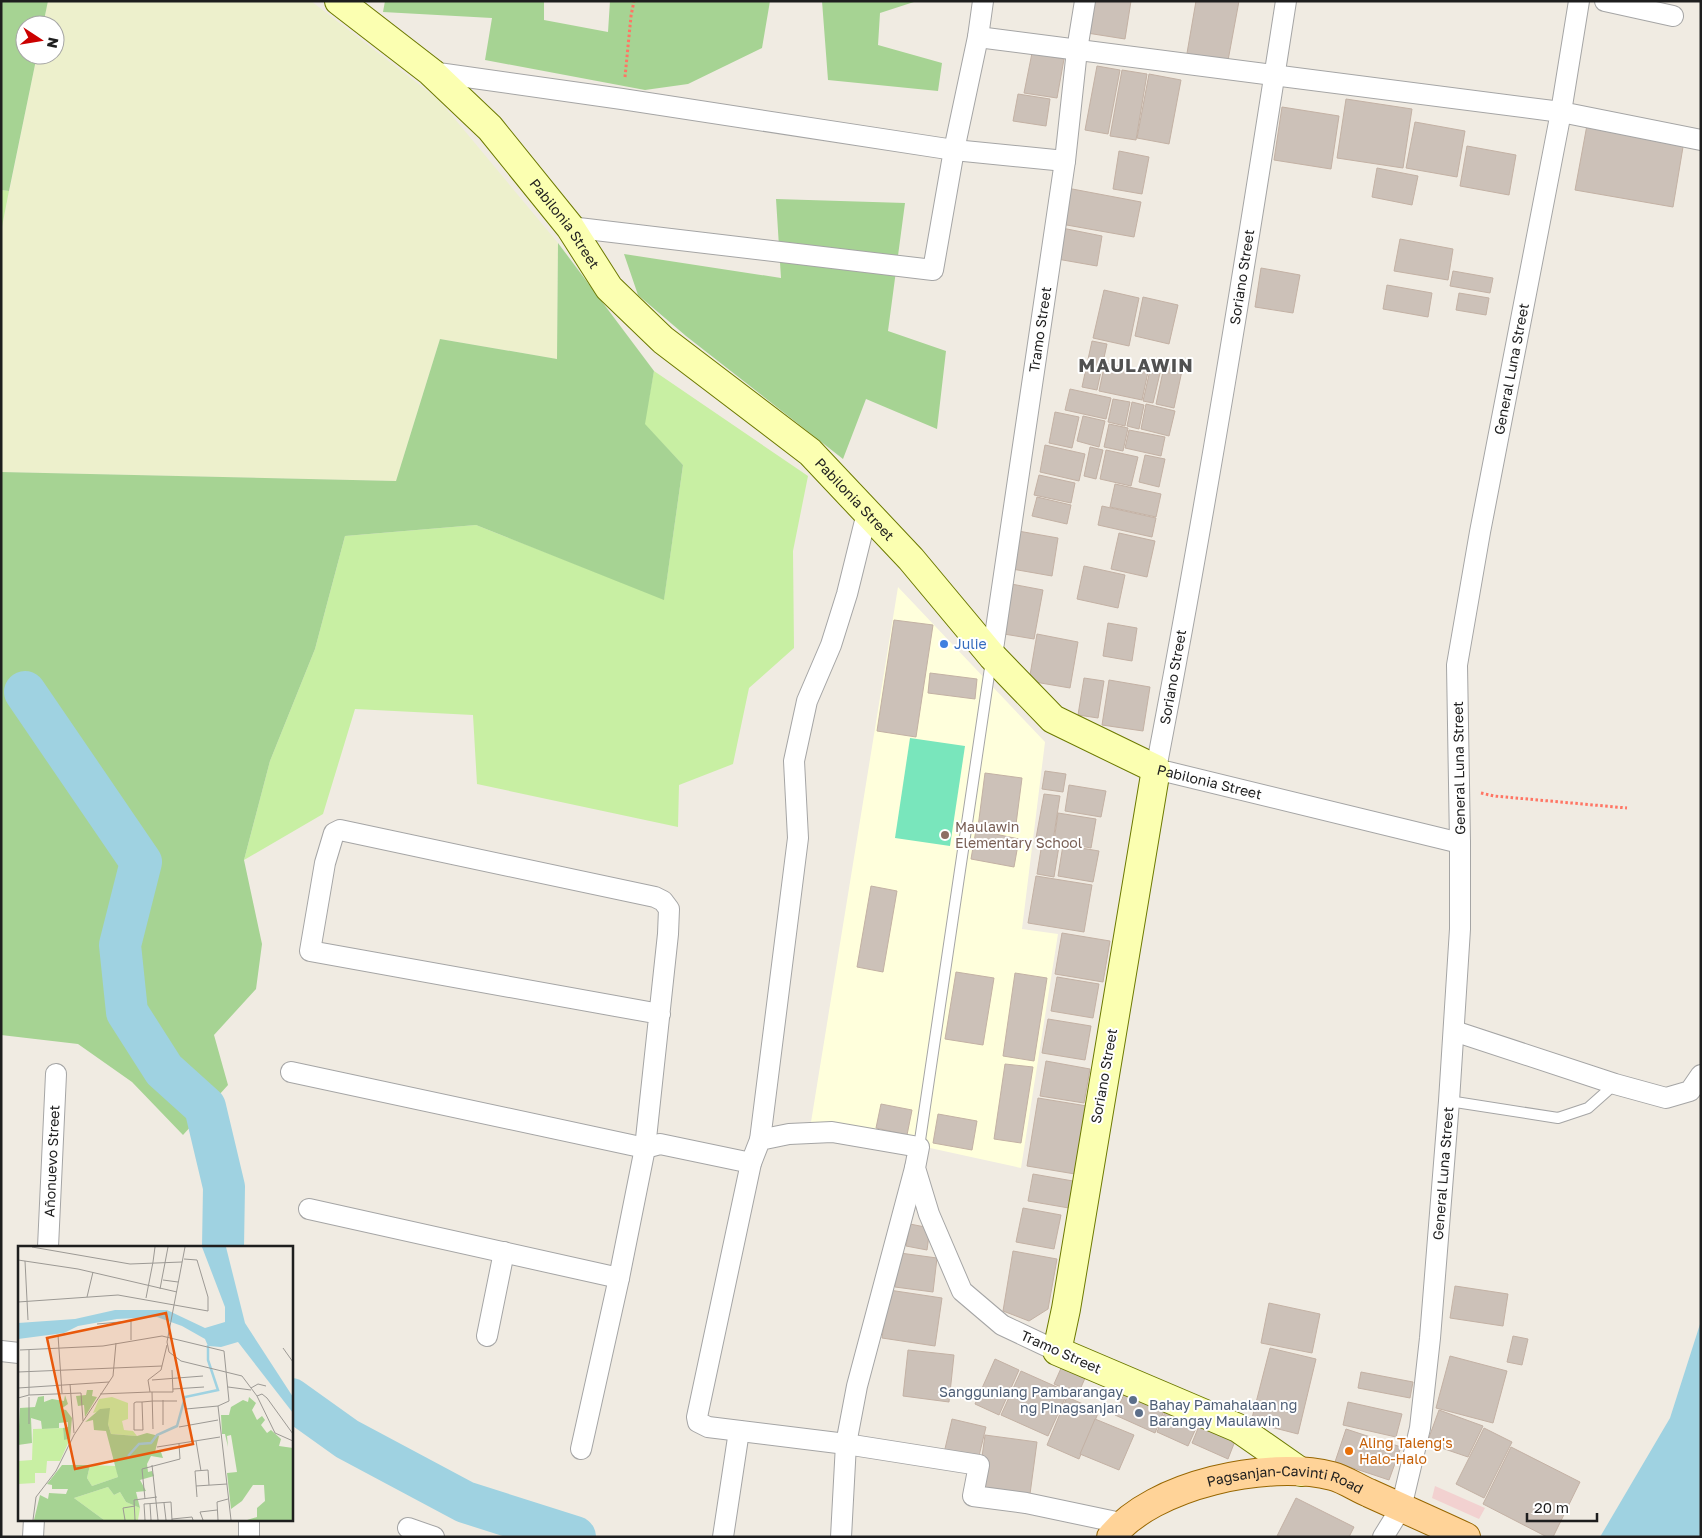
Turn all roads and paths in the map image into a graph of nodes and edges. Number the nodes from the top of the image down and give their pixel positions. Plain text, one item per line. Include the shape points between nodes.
1 (339, 1) edge
2 (634, 1) edge
3 (983, 1) edge
4 (1084, 1) edge
5 (1286, 1) edge
6 (1579, 1) edge
7 (1605, 1) edge
8 (1673, 16) dead end
9 (978, 36) junction
10 (1077, 50) junction
11 (431, 72) junction
12 (1275, 75) junction
13 (622, 99) junction
14 (1561, 112) junction
15 (1701, 140) edge
16 (954, 150) junction
17 (1064, 161) junction
18 (570, 227) junction
19 (867, 513) junction
20 (992, 656) junction
21 (1156, 769) junction
22 (1459, 786) junction
23 (1627, 808) dead end
24 (1460, 843) junction
25 (660, 1014) junction
26 (1454, 1031) junction
27 (291, 1072) dead end
28 (56, 1074) dead end
29 (1701, 1076) edge
30 (1615, 1084) junction
31 (1449, 1101) junction
32 (760, 1140) junction
33 (919, 1147) junction
34 (645, 1148) junction
35 (752, 1163) junction
36 (915, 1168) junction
37 (309, 1209) dead end
38 (48, 1246) edge
39 (504, 1252) junction
40 (619, 1278) junction
41 (487, 1336) dead end
42 (1, 1351) edge
43 (1057, 1351) junction
44 (18, 1352) edge
45 (739, 1431) junction
46 (846, 1444) junction
47 (581, 1449) dead end
48 (1301, 1472) junction
49 (1401, 1508) junction
50 (34, 1520) edge
51 (249, 1520) edge
52 (408, 1528) dead end
53 (1116, 1530) edge
54 (33, 1537) edge
55 (249, 1537) edge
56 (434, 1537) edge
57 (723, 1537) edge
58 (841, 1537) edge
59 (1382, 1537) edge
60 (1466, 1537) edge

1 - 11 street, Pabilonia Street
2 - 13 path
3 - 9 street
4 - 10 street, Tramo Street
5 - 12 street, Soriano Street
6 - 14 street, General Luna Street
7 - 8 street
9 - 10 street
9 - 16 street
10 - 12 street
10 - 17 street, Tramo Street
11 - 13 street
11 - 18 street, Pabilonia Street via 490,128
12 - 14 street
12 - 21 street, Soriano Street
13 - 16 street
14 - 15 street
14 - 22 street, General Luna Street via 1457,665
16 - 17 street
16 - 18 street via 934,270
17 - 20 street, Tramo Street
18 - 19 street, Pabilonia Street via 608,288 663,340 810,452
19 - 20 street, Pabilonia Street via 911,559
19 - 32 street via 831,645 807,701 794,761 798,838
20 - 21 street, Pabilonia Street via 1053,718
20 - 33 lane
21 - 24 street, Pabilonia Street
21 - 43 street, Soriano Street
22 - 23 path via 1494,796
22 - 24 street, General Luna Street
24 - 26 street, General Luna Street via 1460,929
25 - 25 street via 669,909 663,901 340,830 334,833 325,863 310,951
25 - 34 street
26 - 30 street
26 - 31 street, General Luna Street
27 - 34 street
28 - 38 street, Añonuevo Street
29 - 30 street via 1690,1091 1666,1098
30 - 31 lane via 1588,1108 1558,1118
31 - 49 street, General Luna Street via 1421,1419
32 - 33 street via 789,1134 832,1132
32 - 35 street
33 - 36 street, Tramo Street
34 - 35 street via 660,1144
34 - 40 street
35 - 45 street via 697,1417 698,1422 708,1427
36 - 43 street, Tramo Street via 929,1214 962,1291 1002,1325
36 - 46 street via 857,1386
37 - 39 street
39 - 40 street
39 - 41 street
40 - 47 street
42 - 44 street
43 - 48 street, Tramo Street via 1238,1428
45 - 46 street
45 - 57 street
46 - 53 street via 979,1465 973,1496 1026,1503
46 - 58 street
48 - 49 main road, Pagsanjan-Cavinti Road via 1333,1476
48 - 53 main road, Pagsanjan-Cavinti Road via 1268,1471 1206,1481 1163,1498
49 - 59 street, General Luna Street
49 - 60 main road, Pagsanjan-Cavinti Road
50 - 54 street
51 - 55 street
52 - 56 street

